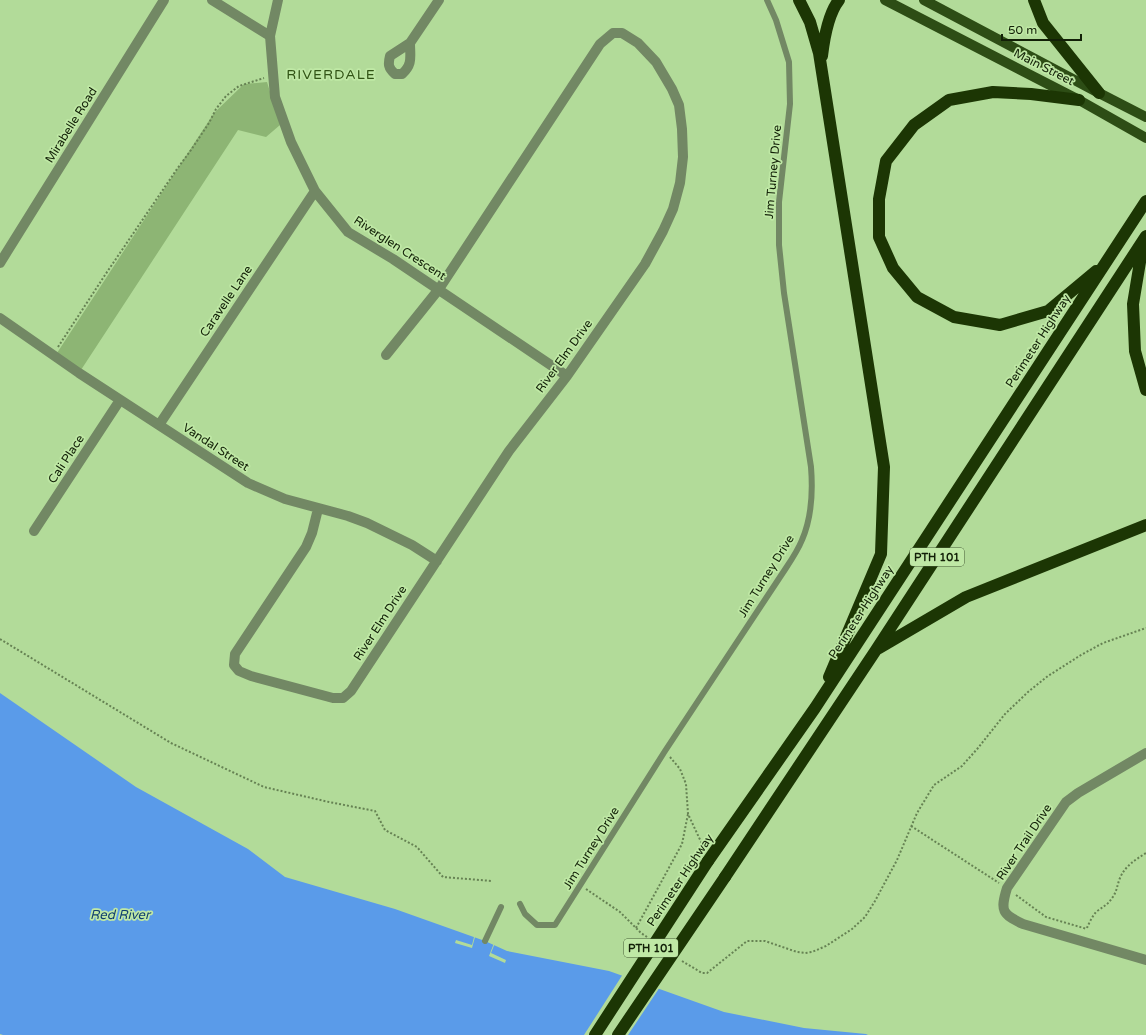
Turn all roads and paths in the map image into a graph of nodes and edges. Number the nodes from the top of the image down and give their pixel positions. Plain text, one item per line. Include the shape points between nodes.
1 (164, 0) edge
2 (212, 0) edge
3 (278, 0) edge
4 (439, 0) edge
5 (767, 0) edge
6 (799, 0) edge
7 (839, 0) edge
8 (885, 0) edge
9 (924, 0) edge
10 (1034, 0) edge
11 (270, 36) junction
12 (410, 43) dead end
13 (821, 62) junction
14 (274, 77) junction
15 (1099, 93) junction
16 (1080, 100) junction
17 (1146, 117) edge
18 (1145, 138) edge
19 (315, 191) junction
20 (1146, 201) edge
21 (1145, 238) edge
22 (0, 263) edge
23 (1106, 263) junction
24 (440, 290) junction
25 (0, 318) edge
26 (52, 354) junction
27 (386, 355) dead end
28 (567, 376) junction
29 (1146, 390) edge
30 (120, 400) junction
31 (159, 425) junction
32 (318, 509) junction
33 (1146, 525) edge
34 (34, 531) dead end
35 (437, 561) junction
36 (1146, 628) edge
37 (0, 639) edge
38 (876, 650) junction
39 (815, 708) junction
40 (665, 751) junction
41 (1146, 753) edge
42 (688, 814) junction
43 (911, 826) junction
44 (703, 846) dead end
45 (1146, 853) edge
46 (492, 882) dead end
47 (580, 885) junction
48 (1007, 888) junction
49 (520, 904) dead end
50 (501, 906) dead end
51 (636, 928) junction
52 (1087, 929) junction
53 (651, 940) dead end
54 (485, 941) dead end
55 (1084, 941) junction
56 (681, 960) dead end
57 (1146, 960) edge
58 (594, 1035) edge
59 (618, 1035) edge

1 - 22 street, Mirabelle Road
2 - 11 street
3 - 11 street, Riverglen Crescent
4 - 12 street
5 - 40 lane, Jim Turney Drive via 789,62 790,104 779,202 779,245 811,467 811,510 802,540 786,568
6 - 13 highway via 810,22
7 - 13 highway via 828,25
8 - 16 main road, Main Street
9 - 15 main road, Main Street
10 - 15 highway via 1043,23
11 - 14 street, Riverglen Crescent
13 - 39 highway via 884,468 881,554
14 - 19 street, Riverglen Crescent via 275,97 291,142
14 - 26 path via 238,86 216,108 191,150
15 - 17 main road, Main Street
16 - 18 main road, Main Street
16 - 23 highway via 993,92 949,100 914,125 886,161 879,199 879,237 893,268 917,297 954,317 1000,325 1048,311
19 - 24 street, Riverglen Crescent via 348,232
19 - 31 street, Caravelle Lane
20 - 23 highway, Perimeter Highway / PTH 101
21 - 29 highway via 1133,304 1135,351
21 - 38 highway, PTH 101
23 - 39 highway, Perimeter Highway / PTH 101
24 - 27 street, River Elm Drive
24 - 28 street, Riverglen Crescent
24 - 28 street, River Elm Drive via 600,44 613,33 622,33 638,43 656,62 679,105 683,157 680,183 674,209 645,264
25 - 26 street, Vandal Street
26 - 30 street, Vandal Street
28 - 35 street, River Elm Drive via 509,451
30 - 31 street, Vandal Street
30 - 34 street, Cali Place
31 - 32 street, Vandal Street via 248,483 285,499
32 - 35 street, Vandal Street via 367,523 412,545
32 - 35 street, River Elm Drive via 306,547 235,654 234,665 239,671 333,698 343,698 351,691
33 - 38 highway via 966,597
36 - 43 path via 1103,643 1048,676 1028,692 1005,714 962,766 934,785
37 - 46 path via 171,743 264,787 375,811 385,830 417,847 443,877
38 - 59 highway, PTH 101, bridge
39 - 58 highway, Perimeter Highway / PTH 101, bridge via 708,861
40 - 42 path via 680,769 686,784
40 - 47 lane, Jim Turney Drive
41 - 48 street, River Trail Drive via 1066,802
42 - 44 path
42 - 51 path via 682,844
43 - 48 path
43 - 56 path via 897,860 865,917 826,946 805,953 765,941 747,941 708,973 702,973
45 - 52 path via 1124,869 1116,892 1108,904 1092,917
47 - 49 lane, Jim Turney Drive via 555,925 537,925 525,914
47 - 51 path via 620,912
48 - 52 path via 1046,917
48 - 55 street, River Trail Drive via 1003,905 1005,912 1013,919
50 - 54 lane
51 - 53 path
52 - 55 path
55 - 57 street, River Trail Drive

